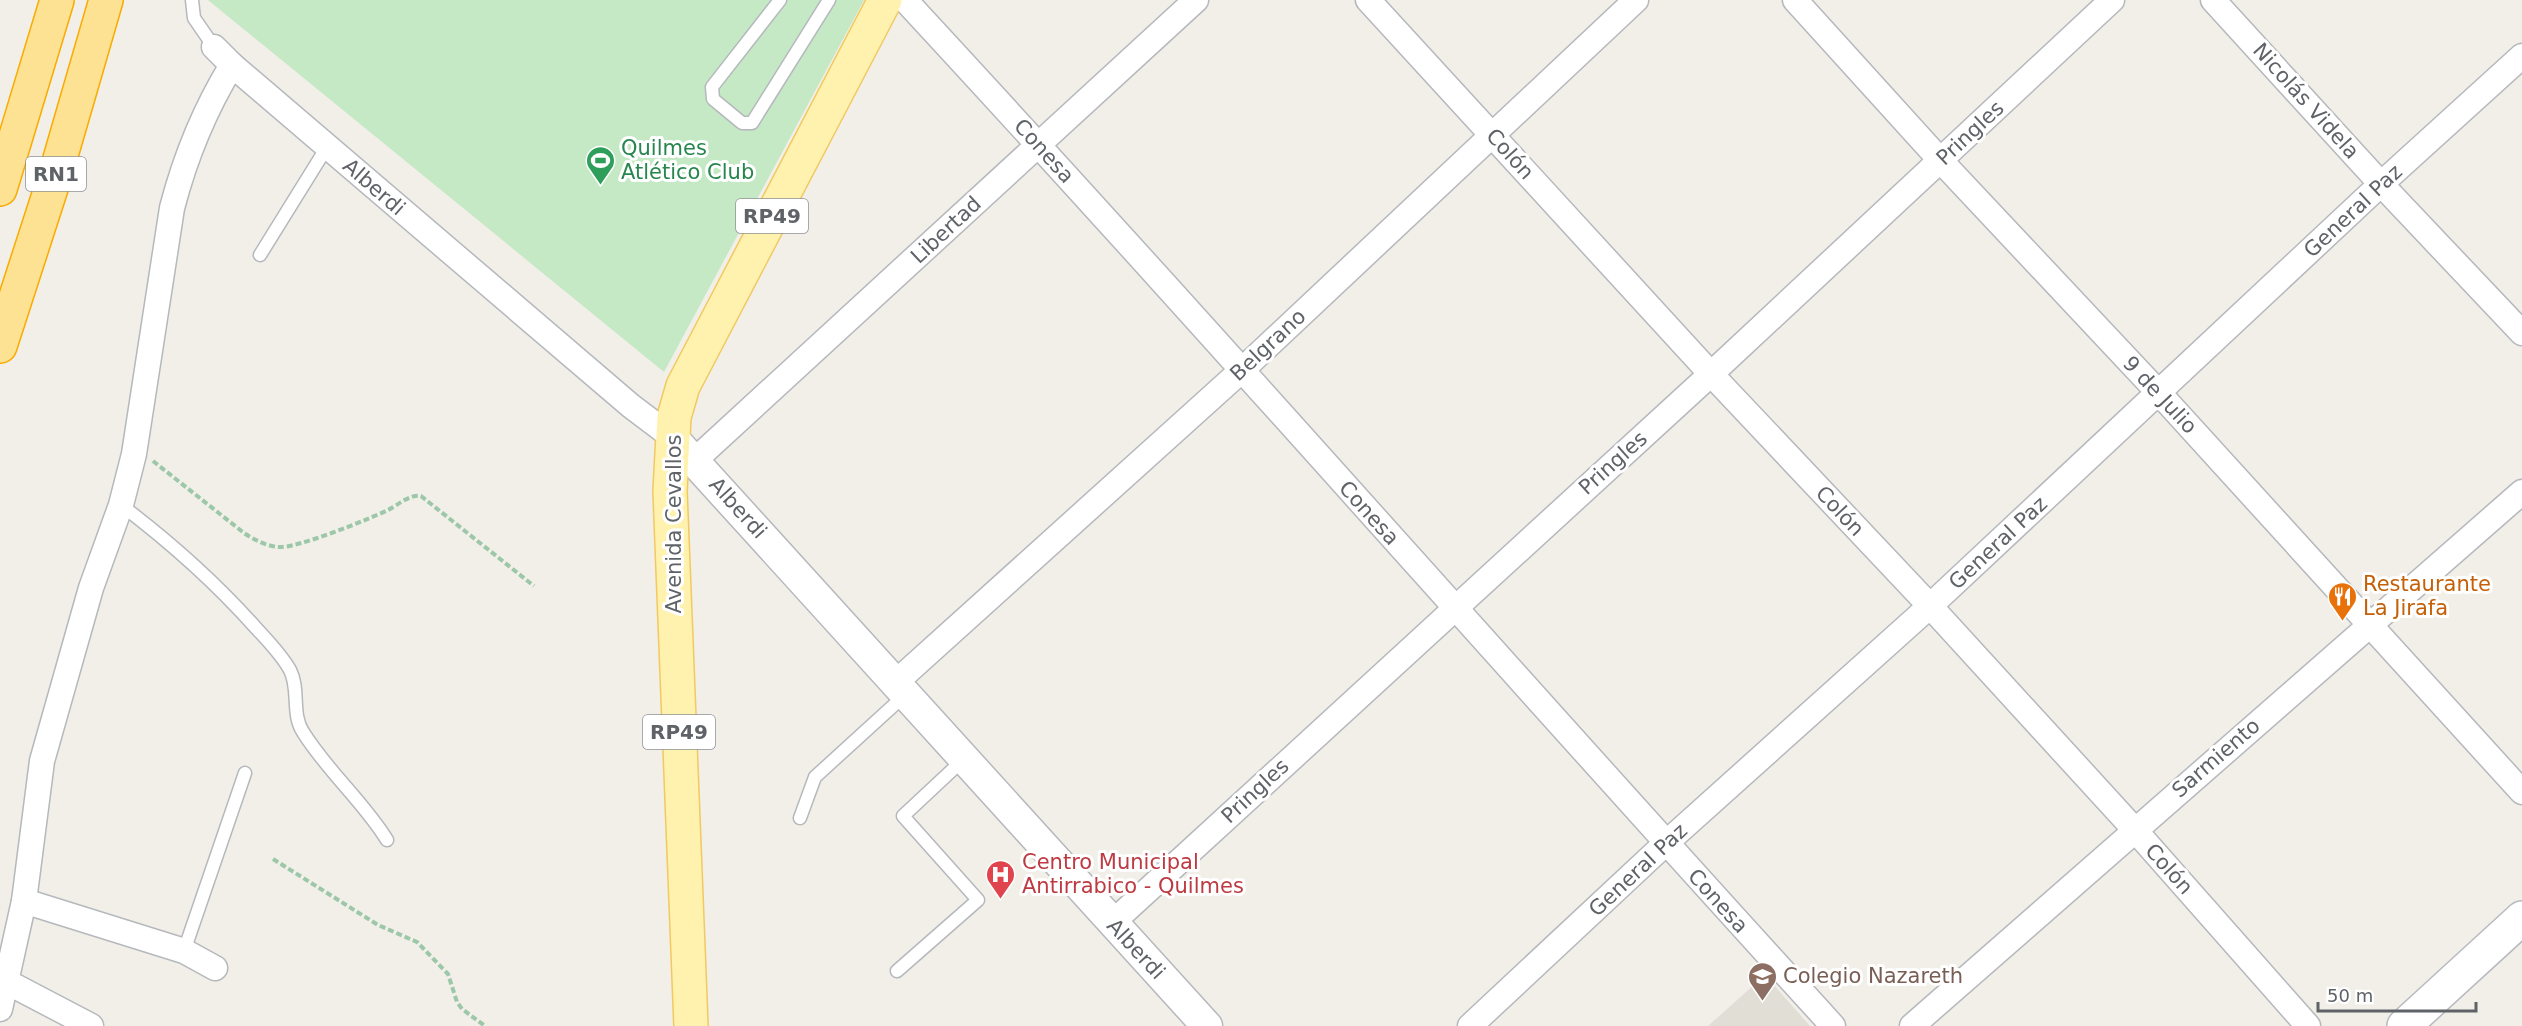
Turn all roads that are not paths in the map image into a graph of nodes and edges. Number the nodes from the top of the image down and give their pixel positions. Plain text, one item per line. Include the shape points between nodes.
1 (57, 0) edge
2 (106, 0) edge
3 (192, 0) edge
4 (780, 0) edge
5 (829, 0) edge
6 (1196, 0) edge
7 (1368, 0) edge
8 (1636, 0) edge
9 (1795, 0) edge
10 (2112, 0) edge
11 (2213, 0) edge
12 (886, 4) edge
13 (214, 48) joint
14 (2522, 56) edge
15 (232, 65) junction
16 (1493, 135) junction
17 (1039, 145) junction
18 (327, 147) junction
19 (1941, 161) junction
20 (2381, 184) junction
21 (0, 189) edge
22 (260, 255) dead end
23 (2522, 333) edge
24 (0, 346) edge
25 (1242, 370) junction
26 (1711, 374) junction
27 (2159, 393) junction
28 (672, 437) junction
29 (695, 460) junction
30 (2522, 492) edge
31 (121, 505) junction
32 (1930, 606) junction
33 (1454, 608) junction
34 (2369, 626) junction
35 (900, 689) junction
36 (964, 758) junction
37 (245, 773) dead end
38 (2522, 792) edge
39 (800, 818) dead end
40 (2134, 830) junction
41 (387, 840) dead end
42 (1666, 843) junction
43 (24, 901) junction
44 (2522, 918) edge
45 (1112, 923) junction
46 (184, 951) junction
47 (215, 968) dead end
48 (897, 971) dead end
49 (7, 982) junction
50 (0, 1009) edge
51 (696, 1025) edge
52 (91, 1026) edge
53 (1207, 1026) edge
54 (1470, 1026) edge
55 (1833, 1026) edge
56 (1912, 1026) edge
57 (2308, 1026) edge
58 (2404, 1026) edge

1 - 21 highway, RN1
2 - 24 highway, RN1
3 - 13 lane via 194,18
4 - 5 lane via 712,87 713,99 742,123 752,123
6 - 17 street, Libertad
7 - 16 street, Colón
8 - 16 street, Belgrano
9 - 19 street, 9 de Julio
10 - 19 street, Pringles
11 - 20 street, Nicolás Videla
12 - 17 street, Conesa
12 - 28 main road, Avenida Cevallos / RP49 via 683,386
13 - 15 street, Alberdi
14 - 20 street, General Paz
15 - 18 street, Alberdi
15 - 31 street via 213,95 174,199 135,449
16 - 25 street, Belgrano
16 - 26 street, Colón
17 - 25 street, Conesa
17 - 29 street, Libertad
18 - 22 lane
18 - 28 street, Alberdi
19 - 26 street, Pringles
19 - 27 street, 9 de Julio
20 - 23 street, Nicolás Videla
20 - 27 street, General Paz
25 - 33 street, Conesa
25 - 35 street, Belgrano
26 - 32 street, Colón
26 - 33 street, Pringles
27 - 32 street, General Paz
27 - 34 street, 9 de Julio
28 - 29 street, Alberdi
28 - 51 main road, Avenida Cevallos / RP49 via 670,491
29 - 35 street, Alberdi
30 - 34 street, Sarmiento
31 - 41 lane via 225,593 282,657 294,681 301,729 324,764 377,823
31 - 43 street via 91,588 42,761
32 - 40 street, Colón
32 - 42 street, General Paz
33 - 42 street, Conesa
33 - 45 street, Pringles
34 - 38 street, 9 de Julio
34 - 40 street, Sarmiento
35 - 36 street, Alberdi
35 - 39 lane via 815,777
36 - 45 street, Alberdi
36 - 48 lane via 903,816 978,900
37 - 46 lane
40 - 56 street, Sarmiento
40 - 57 street, Colón
42 - 54 street, General Paz
42 - 55 street, Conesa
43 - 46 street
43 - 49 street
44 - 58 main road
45 - 53 street, Alberdi
46 - 47 street
49 - 50 street
49 - 52 street

